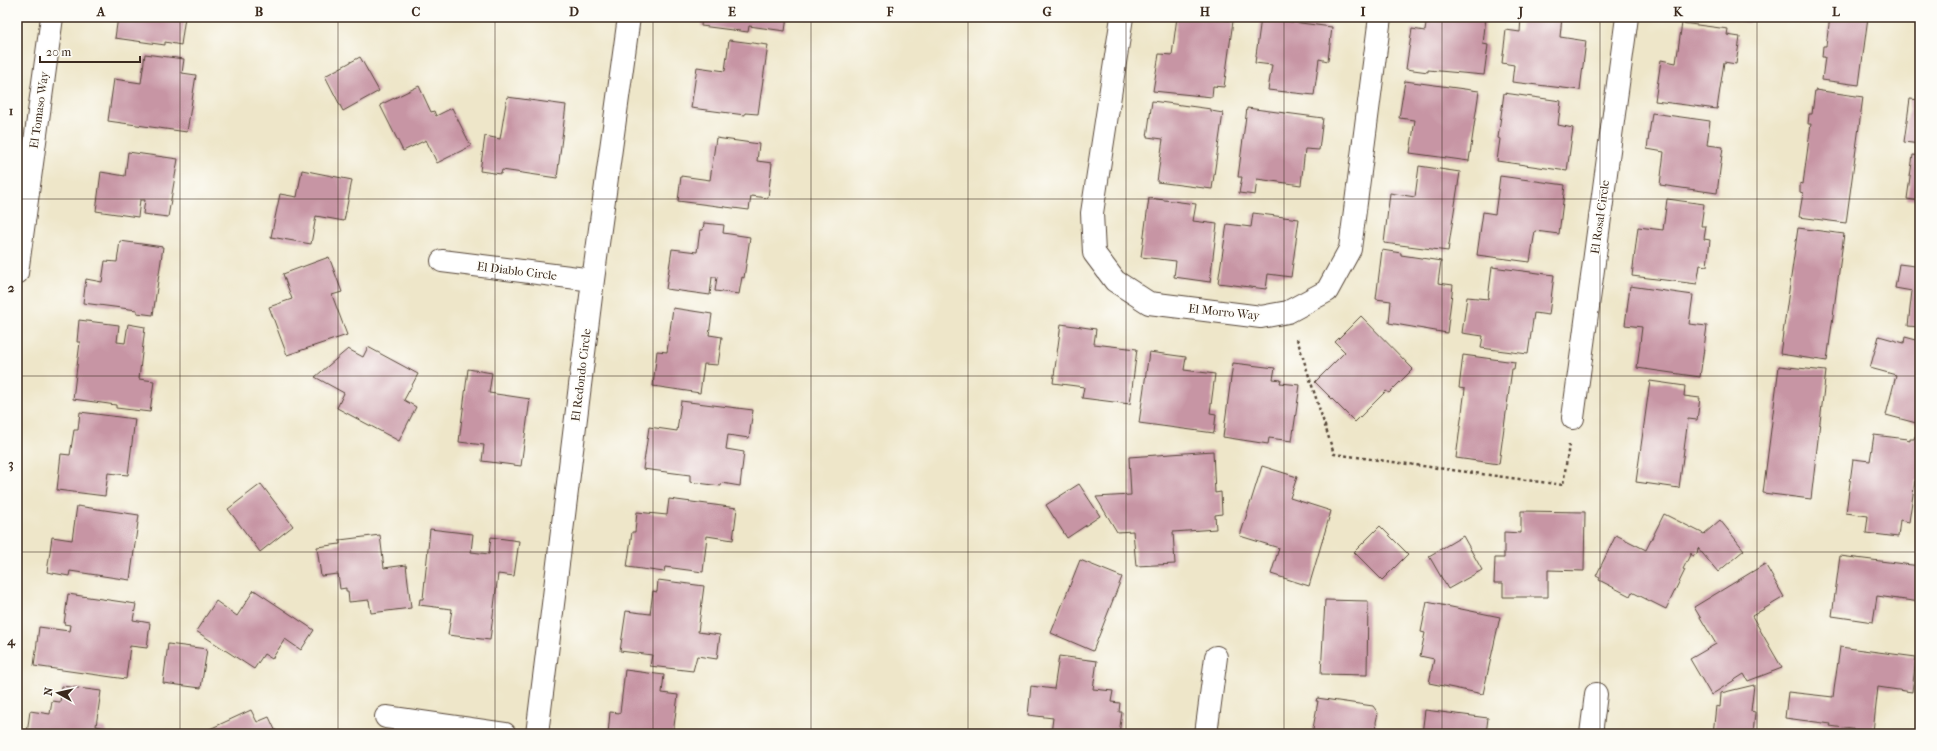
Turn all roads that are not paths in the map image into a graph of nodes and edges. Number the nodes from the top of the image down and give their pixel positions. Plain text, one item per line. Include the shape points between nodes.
1 (52, 17) edge
2 (629, 17) edge
3 (1122, 17) edge
4 (1380, 17) edge
5 (1627, 17) edge
6 (442, 261) dead end
7 (17, 273) edge
8 (593, 280) junction
9 (1573, 418) road end
10 (1216, 657) dead end
11 (1596, 694) dead end
12 (386, 717) dead end
13 (505, 734) edge
14 (537, 734) edge
15 (1206, 734) edge
16 (1591, 734) edge

1 - 7 street, El Tomaso Way
2 - 8 street, El Redondo Circle
3 - 4 street, El Morro Way via 1092,213 1094,253 1114,281 1149,303 1261,317 1288,312 1327,291 1350,249
5 - 9 street, El Rosal Circle
6 - 8 street, El Diablo Circle
8 - 14 street, El Redondo Circle
10 - 15 street
11 - 16 street
12 - 13 street

